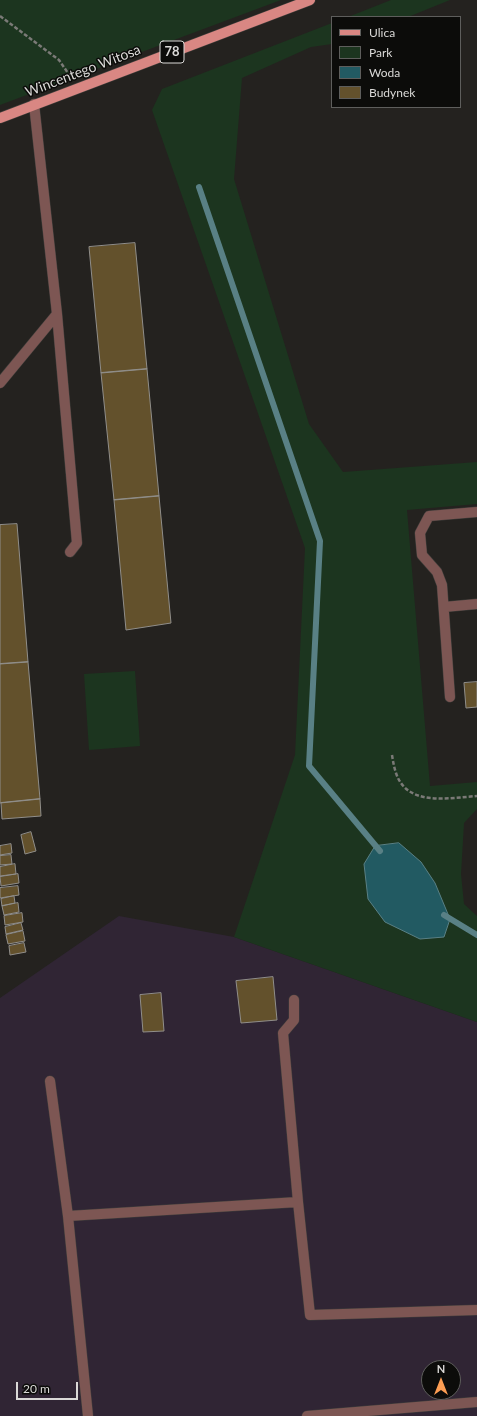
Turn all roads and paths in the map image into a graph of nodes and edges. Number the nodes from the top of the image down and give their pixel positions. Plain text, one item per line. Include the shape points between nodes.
1 (310, 0) edge
2 (0, 16) edge
3 (78, 88) junction
4 (34, 104) junction
5 (0, 118) edge
6 (57, 314) junction
7 (0, 384) edge
8 (477, 512) edge
9 (70, 552) dead end
10 (477, 604) edge
11 (444, 607) junction
12 (450, 696) dead end
13 (392, 755) dead end
14 (477, 796) edge
15 (294, 1000) dead end
16 (50, 1080) dead end
17 (298, 1202) junction
18 (68, 1216) junction
19 (477, 1310) edge
20 (477, 1402) edge
21 (88, 1416) edge
22 (307, 1416) edge

1 - 3 main road, Wincentego Witosa / 78
2 - 3 path via 59,60
3 - 4 main road, Wincentego Witosa / 78
4 - 5 main road, Wincentego Witosa / 78
4 - 6 street
6 - 7 street
6 - 9 street via 77,543
8 - 11 street via 429,516 420,533 422,555 437,572 442,585
10 - 11 street
11 - 12 street
13 - 14 path via 396,774 405,788 419,797 442,799
15 - 17 street via 294,1020 283,1033
16 - 18 street
17 - 18 street
17 - 19 street via 310,1315
18 - 21 street
20 - 22 street

